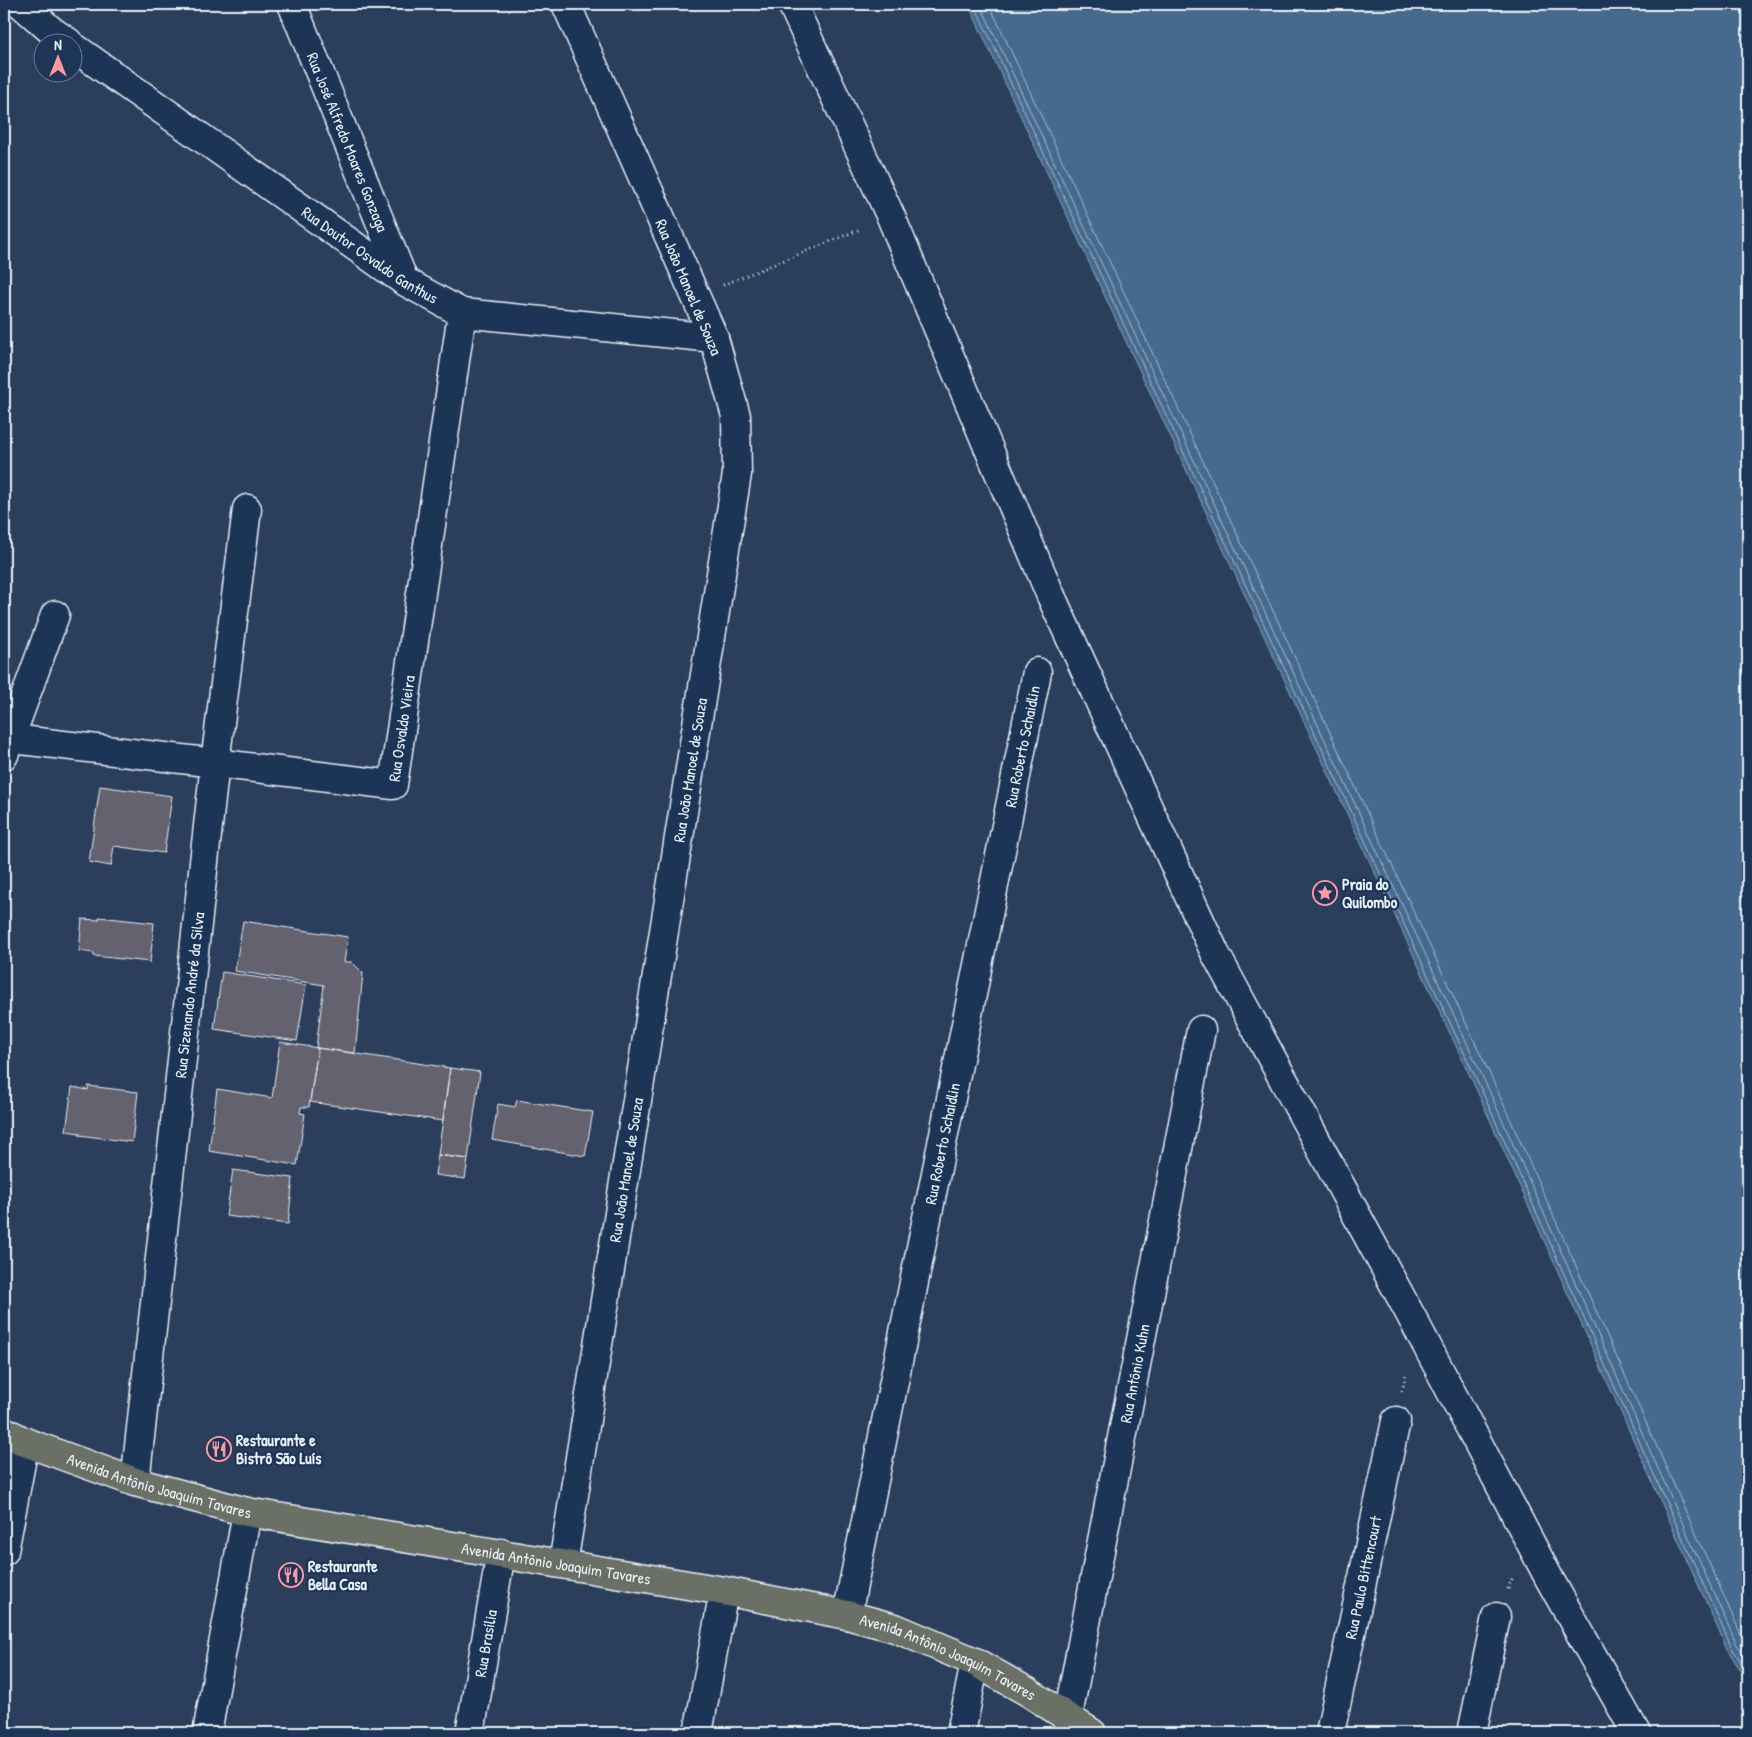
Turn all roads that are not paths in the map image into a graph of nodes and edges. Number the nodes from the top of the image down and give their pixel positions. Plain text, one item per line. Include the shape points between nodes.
1 (21, 4) edge
2 (292, 4) edge
3 (566, 4) edge
4 (792, 4) edge
5 (53, 32) edge
6 (82, 53) edge
7 (404, 281) junction
8 (462, 313) junction
9 (714, 338) junction
10 (247, 509) dead end
11 (55, 615) dead end
12 (1037, 672) dead end
13 (6, 745) edge
14 (215, 763) junction
15 (1201, 1030) dead end
16 (1396, 1421) dead end
17 (14, 1437) edge
18 (135, 1482) junction
19 (247, 1512) junction
20 (4, 1551) edge
21 (501, 1553) junction
22 (563, 1564) junction
23 (724, 1591) junction
24 (847, 1615) junction
25 (1496, 1617) dead end
26 (975, 1662) junction
27 (1068, 1716) junction
28 (207, 1733) edge
29 (470, 1733) edge
30 (698, 1733) edge
31 (961, 1733) edge
32 (1092, 1733) edge
33 (1330, 1733) edge
34 (1472, 1733) edge
35 (1636, 1733) edge

1 - 5 street
2 - 7 street, Rua José Alfredo Moares Gonzaga
3 - 9 street, Rua João Manoel de Souza
4 - 35 street via 891,217 1051,596 1215,953 1550,1580
6 - 7 street, Rua Doutor Osvaldo Ganthus
7 - 8 street, Rua Doutor Osvaldo Ganthus
8 - 9 street, Rua Doutor Osvaldo Ganthus
8 - 14 street, Rua Osvaldo Vieira via 393,786
9 - 22 street, Rua João Manoel de Souza via 736,416 737,474
10 - 14 street, Rua Sizenando André da Silva
11 - 13 street
12 - 24 street, Rua Roberto Schaidlin
13 - 14 street, Rua Osvaldo Vieira
14 - 18 street, Rua Sizenando André da Silva
15 - 27 street, Rua Antônio Kuhn
16 - 33 street, Rua Paulo Bittencourt
17 - 18 main road, Avenida Antônio Joaquim Tavares
17 - 20 street
18 - 19 main road, Avenida Antônio Joaquim Tavares
19 - 21 main road, Avenida Antônio Joaquim Tavares
19 - 28 street
21 - 22 main road, Avenida Antônio Joaquim Tavares
21 - 29 street, Rua Brasília
22 - 23 main road, Avenida Antônio Joaquim Tavares
23 - 24 main road, Avenida Antônio Joaquim Tavares
23 - 30 street
24 - 26 main road, Avenida Antônio Joaquim Tavares via 895,1628
25 - 34 street
26 - 27 main road, Avenida Antônio Joaquim Tavares
26 - 31 street
27 - 32 main road, Avenida Antônio Joaquim Tavares

